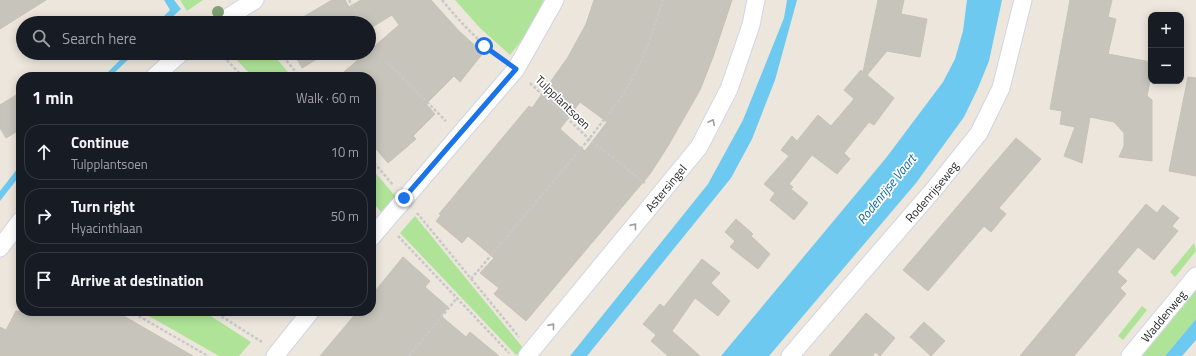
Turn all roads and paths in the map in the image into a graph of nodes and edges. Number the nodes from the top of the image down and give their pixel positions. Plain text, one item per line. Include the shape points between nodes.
1 (255, 0) edge
2 (349, 0) edge
3 (442, 0) edge
4 (555, 0) edge
5 (663, 0) edge
6 (756, 0) edge
7 (1023, 0) edge
8 (230, 16) edge
9 (358, 16) edge
10 (173, 60) edge
11 (227, 60) edge
12 (286, 60) edge
13 (388, 63) dead end
14 (516, 69) junction
15 (160, 72) edge
16 (238, 72) edge
17 (296, 72) edge
18 (459, 134) junction
19 (589, 139) junction
20 (376, 165) edge
21 (660, 194) junction
22 (404, 198) junction
23 (384, 222) junction
24 (16, 227) edge
25 (376, 232) edge
26 (0, 248) edge
27 (1196, 276) edge
28 (471, 279) junction
29 (457, 298) junction
30 (139, 316) edge
31 (220, 316) edge
32 (307, 316) edge
33 (277, 354) edge
34 (529, 354) edge
35 (208, 356) edge
36 (409, 356) edge
37 (512, 356) edge
38 (790, 356) edge
39 (1130, 356) edge

1 - 8 street
2 - 9 path
3 - 14 path, Tulpplantsoen via 484,46
4 - 14 street
5 - 19 path via 636,72 621,98
21 -> 6 street, Astersingel via 699,147 729,89 751,25
7 - 38 street, Rodenrijseweg via 1001,88 979,133
10 - 15 street
11 - 16 path
12 - 17 path
13 - 18 path
14 - 18 street
14 - 19 path, Tulpplantsoen
18 - 22 street
19 - 21 path, Tulpplantsoen
19 - 28 path
20 - 22 path
34 -> 21 street, Astersingel
22 - 23 street
22 - 28 path
23 - 25 street
23 - 29 path
24 - 26 street
27 - 39 street, Waddenweg
28 - 34 path
29 - 36 path
29 - 37 path
30 - 35 path
31 - 33 path
32 - 33 street

